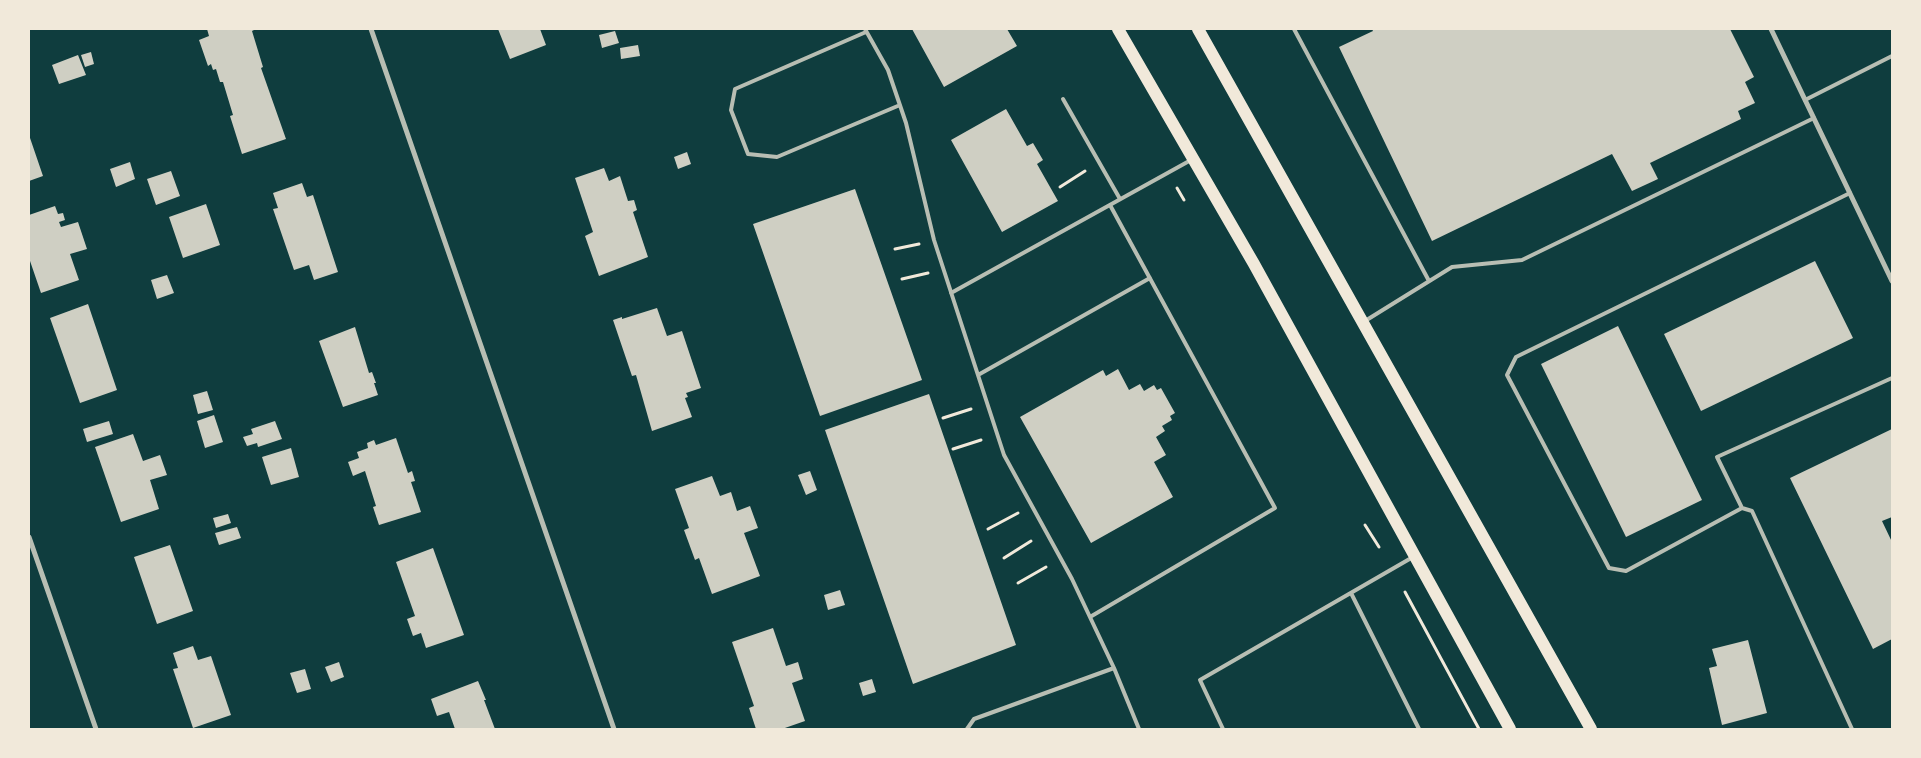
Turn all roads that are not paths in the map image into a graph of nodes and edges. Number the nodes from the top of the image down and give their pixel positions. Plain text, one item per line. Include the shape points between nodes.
1 (371, 29) edge
2 (1118, 29) edge
3 (1198, 29) edge
4 (1294, 29) edge
5 (1771, 29) edge
6 (865, 30) edge
7 (1892, 56) edge
8 (1063, 99) dead end
9 (1805, 100) junction
10 (900, 105) junction
11 (1814, 118) junction
12 (1193, 159) junction
13 (1850, 193) junction
14 (1120, 199) junction
15 (1110, 205) junction
16 (1150, 278) junction
17 (1429, 280) junction
18 (1892, 281) edge
19 (951, 293) junction
20 (1364, 322) junction
21 (978, 375) junction
22 (1892, 378) edge
23 (1742, 508) junction
24 (29, 536) edge
25 (1414, 557) junction
26 (1351, 593) junction
27 (1090, 617) junction
28 (1114, 668) junction
29 (96, 729) edge
30 (614, 729) edge
31 (967, 729) edge
32 (1139, 729) edge
33 (1223, 729) edge
34 (1419, 729) edge
35 (1510, 729) edge
36 (1591, 729) edge
37 (1852, 729) edge

1 - 30 street
2 - 12 main road
3 - 20 main road
4 - 17 lane
5 - 9 street
6 - 10 lane via 888,70
6 - 10 lane via 735,89 731,110 748,154 777,157
7 - 9 lane
8 - 14 lane
9 - 11 street
10 - 19 lane via 934,240
11 - 13 street
11 - 17 lane via 1522,260 1452,266
12 - 14 lane
12 - 25 main road
13 - 18 street
13 - 23 lane via 1516,357 1506,375 1610,568 1626,571
14 - 15 lane
15 - 16 lane
15 - 19 lane
16 - 21 lane
16 - 27 lane via 1275,508
17 - 20 lane
19 - 21 lane
20 - 36 main road
21 - 27 lane via 1004,455
22 - 23 lane via 1717,456
23 - 37 lane via 1752,511
24 - 29 street
25 - 26 lane
25 - 35 main road
26 - 33 lane via 1200,680
26 - 34 lane
27 - 28 lane
28 - 31 lane via 974,719
28 - 32 lane

